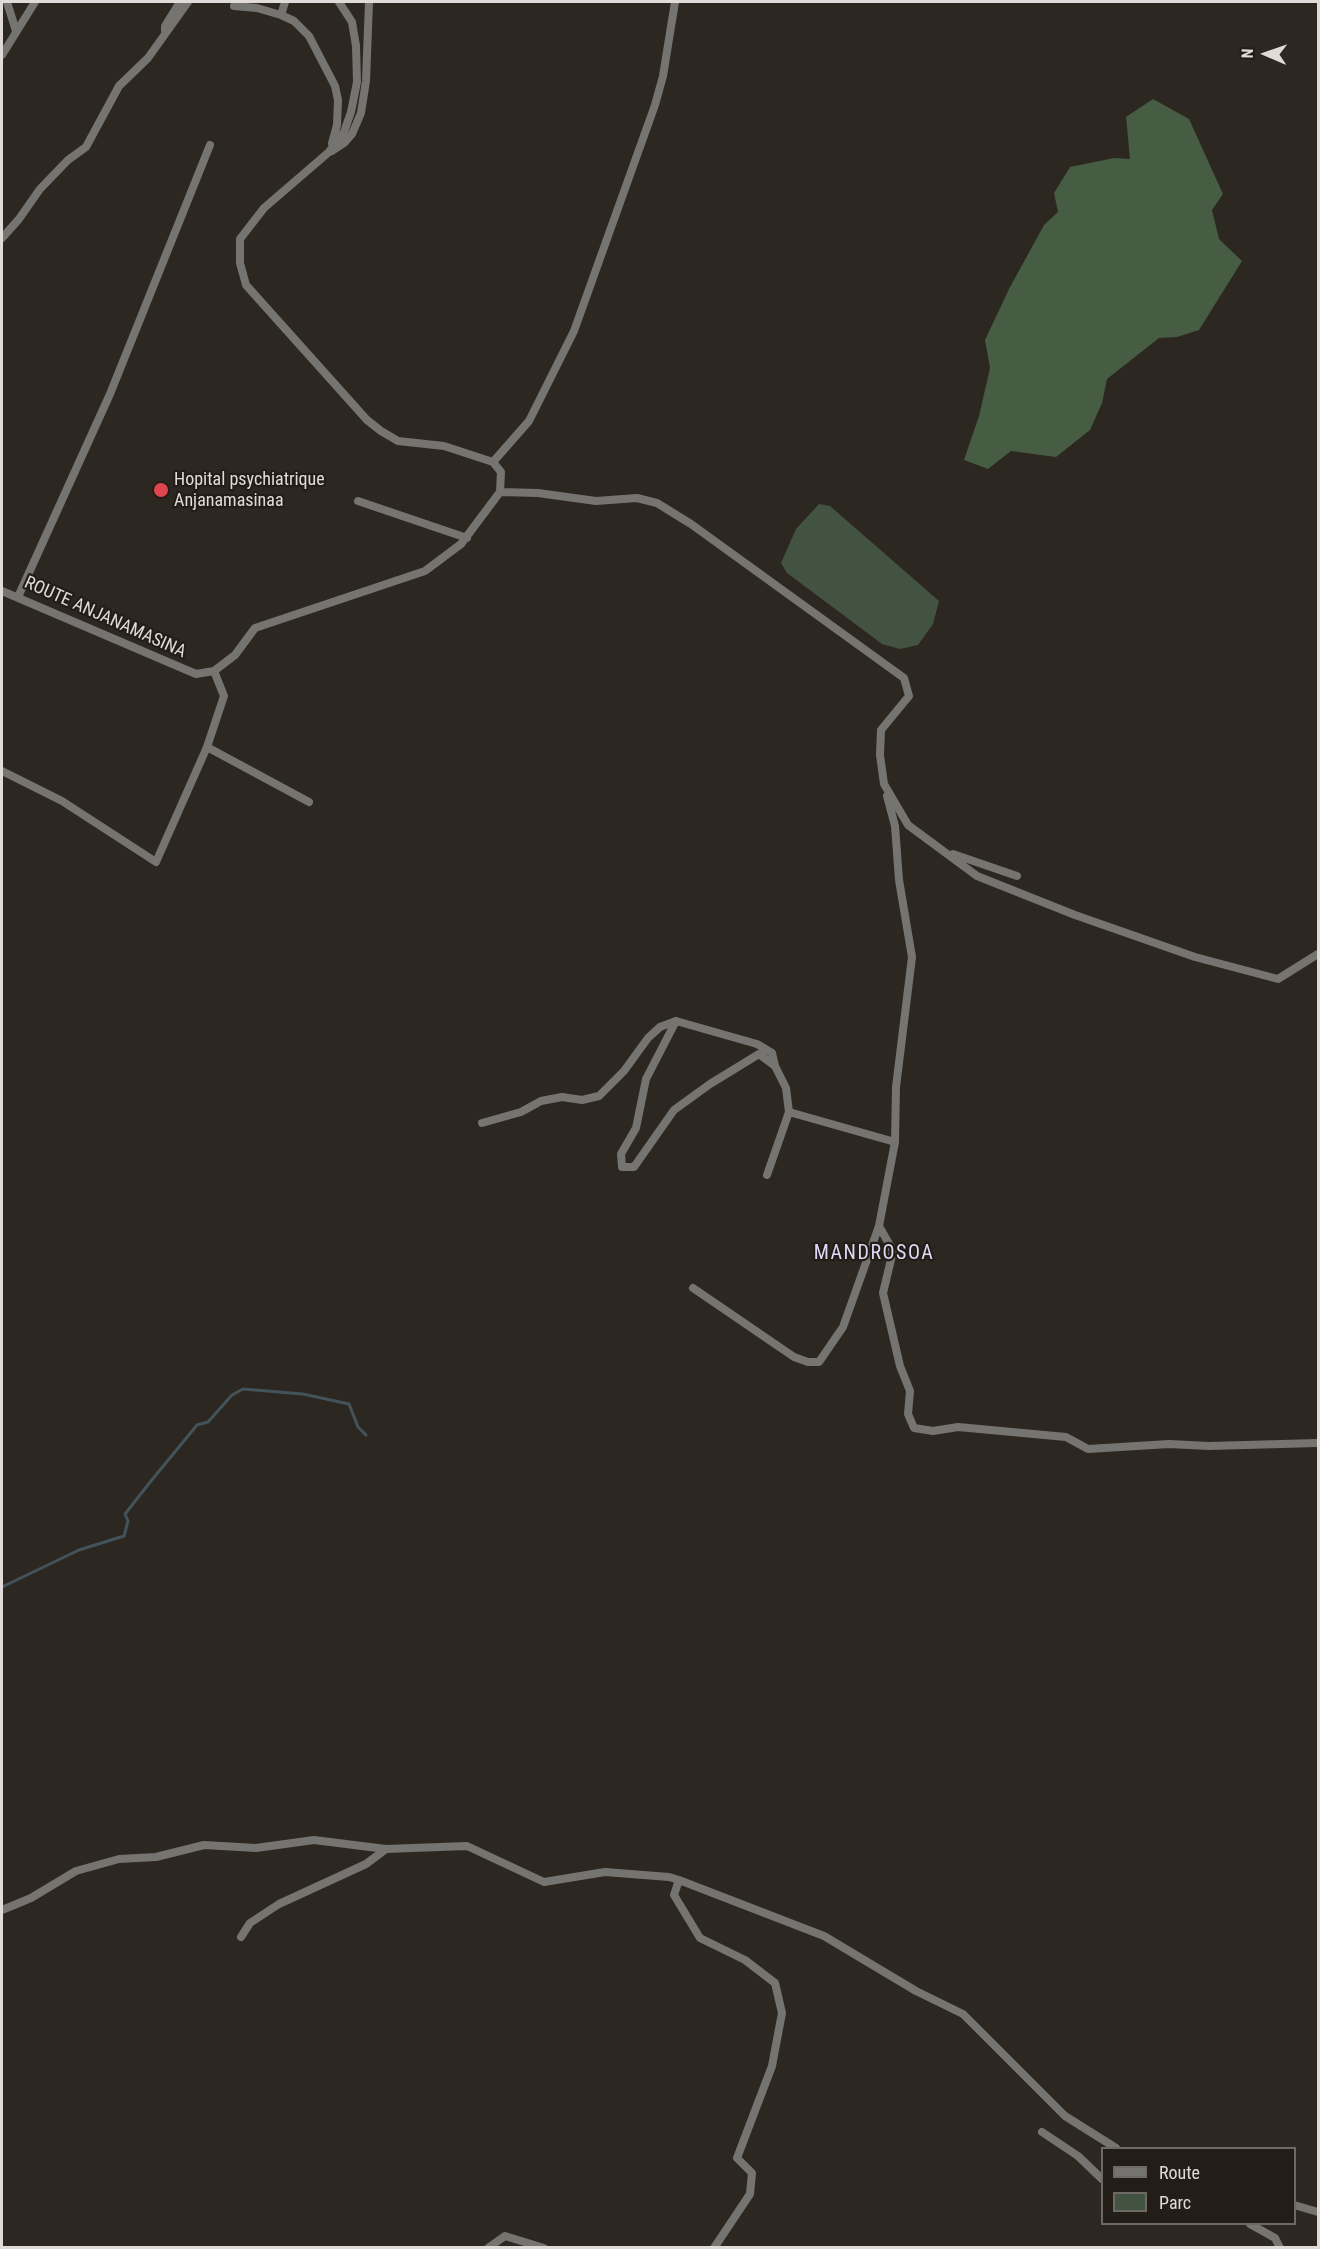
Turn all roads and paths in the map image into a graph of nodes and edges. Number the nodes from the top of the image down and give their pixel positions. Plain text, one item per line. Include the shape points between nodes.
1 (6, 2) edge
2 (35, 2) edge
3 (180, 2) edge
4 (188, 2) edge
5 (285, 2) edge
6 (339, 2) edge
7 (369, 2) edge
8 (675, 2) edge
9 (234, 6) dead end
10 (280, 15) junction
11 (16, 31) junction
12 (166, 35) junction
13 (2, 55) edge
14 (210, 145) dead end
15 (329, 153) junction
16 (2, 237) edge
17 (493, 462) junction
18 (500, 492) junction
19 (358, 501) dead end
20 (466, 538) junction
21 (2, 591) edge
22 (18, 597) junction
23 (214, 671) junction
24 (207, 747) junction
25 (2, 771) edge
26 (884, 784) junction
27 (309, 802) dead end
28 (945, 851) junction
29 (1017, 876) dead end
30 (1318, 954) edge
31 (676, 1021) junction
32 (775, 1066) junction
33 (789, 1112) junction
34 (482, 1122) dead end
35 (895, 1142) junction
36 (767, 1175) dead end
37 (879, 1226) junction
38 (693, 1288) dead end
39 (1318, 1443) edge
40 (386, 1849) junction
41 (679, 1880) junction
42 (2, 1910) edge
43 (241, 1937) dead end
44 (1042, 2132) dead end
45 (1114, 2147) edge
46 (1101, 2178) edge
47 (1296, 2206) edge
48 (1318, 2212) edge
49 (1253, 2225) edge
50 (488, 2247) edge
51 (544, 2247) edge
52 (714, 2247) edge
53 (1280, 2247) edge

1 - 11 street
2 - 11 street
3 - 12 street via 165,26
4 - 12 street
5 - 10 street
6 - 15 street via 352,22 357,82 344,132
7 - 15 street via 361,114 352,134
8 - 17 street via 655,105 574,331 529,421
9 - 10 street
10 - 15 street via 294,21 309,36 335,86 337,125
11 - 13 street
12 - 16 street via 119,86 86,147 40,189
14 - 22 street via 110,394
15 - 17 street via 264,208 245,231 240,239 240,264 246,285 381,431 398,441 444,446
17 - 18 street via 501,472
18 - 20 street
18 - 26 street via 596,501 637,498 657,503 904,678 909,696 881,730
19 - 20 street
20 - 23 street via 425,571 255,628 235,655
21 - 22 street, ROUTE ANJANAMASINA
22 - 23 street, ROUTE ANJANAMASINA via 196,674
23 - 24 street via 224,696
24 - 25 street via 156,862 62,801
24 - 27 street
26 - 28 street via 908,825
26 - 35 street via 895,826 912,957 896,1087
28 - 29 street
28 - 30 street via 977,876 1195,957 1278,979
31 - 32 street via 758,1044 772,1053
31 - 32 street via 646,1079 636,1128 621,1154 622,1167 634,1167 674,1110 710,1084 759,1054
31 - 34 street via 660,1027 648,1038 599,1096 541,1101 521,1112
32 - 33 street via 786,1088
33 - 35 street
33 - 36 street
35 - 37 street
37 - 38 street via 843,1327 819,1362 794,1357
37 - 39 street via 893,1251 883,1293 910,1392 908,1414 914,1428 933,1431 958,1427 1066,1437 1088,1449
40 - 41 street via 467,1846 544,1882 605,1872
40 - 42 street via 314,1840 256,1848 204,1845 156,1857 119,1859 76,1871
40 - 43 street via 366,1864 279,1904 250,1923
41 - 45 street via 824,1936 963,2014 1065,2116
41 - 52 street via 674,1895 700,1938 745,1960 775,1983 782,2013 772,2067 737,2158 752,2173 750,2194
44 - 46 street via 1078,2156
47 - 48 street
49 - 53 street via 1275,2238
50 - 51 street via 505,2236

